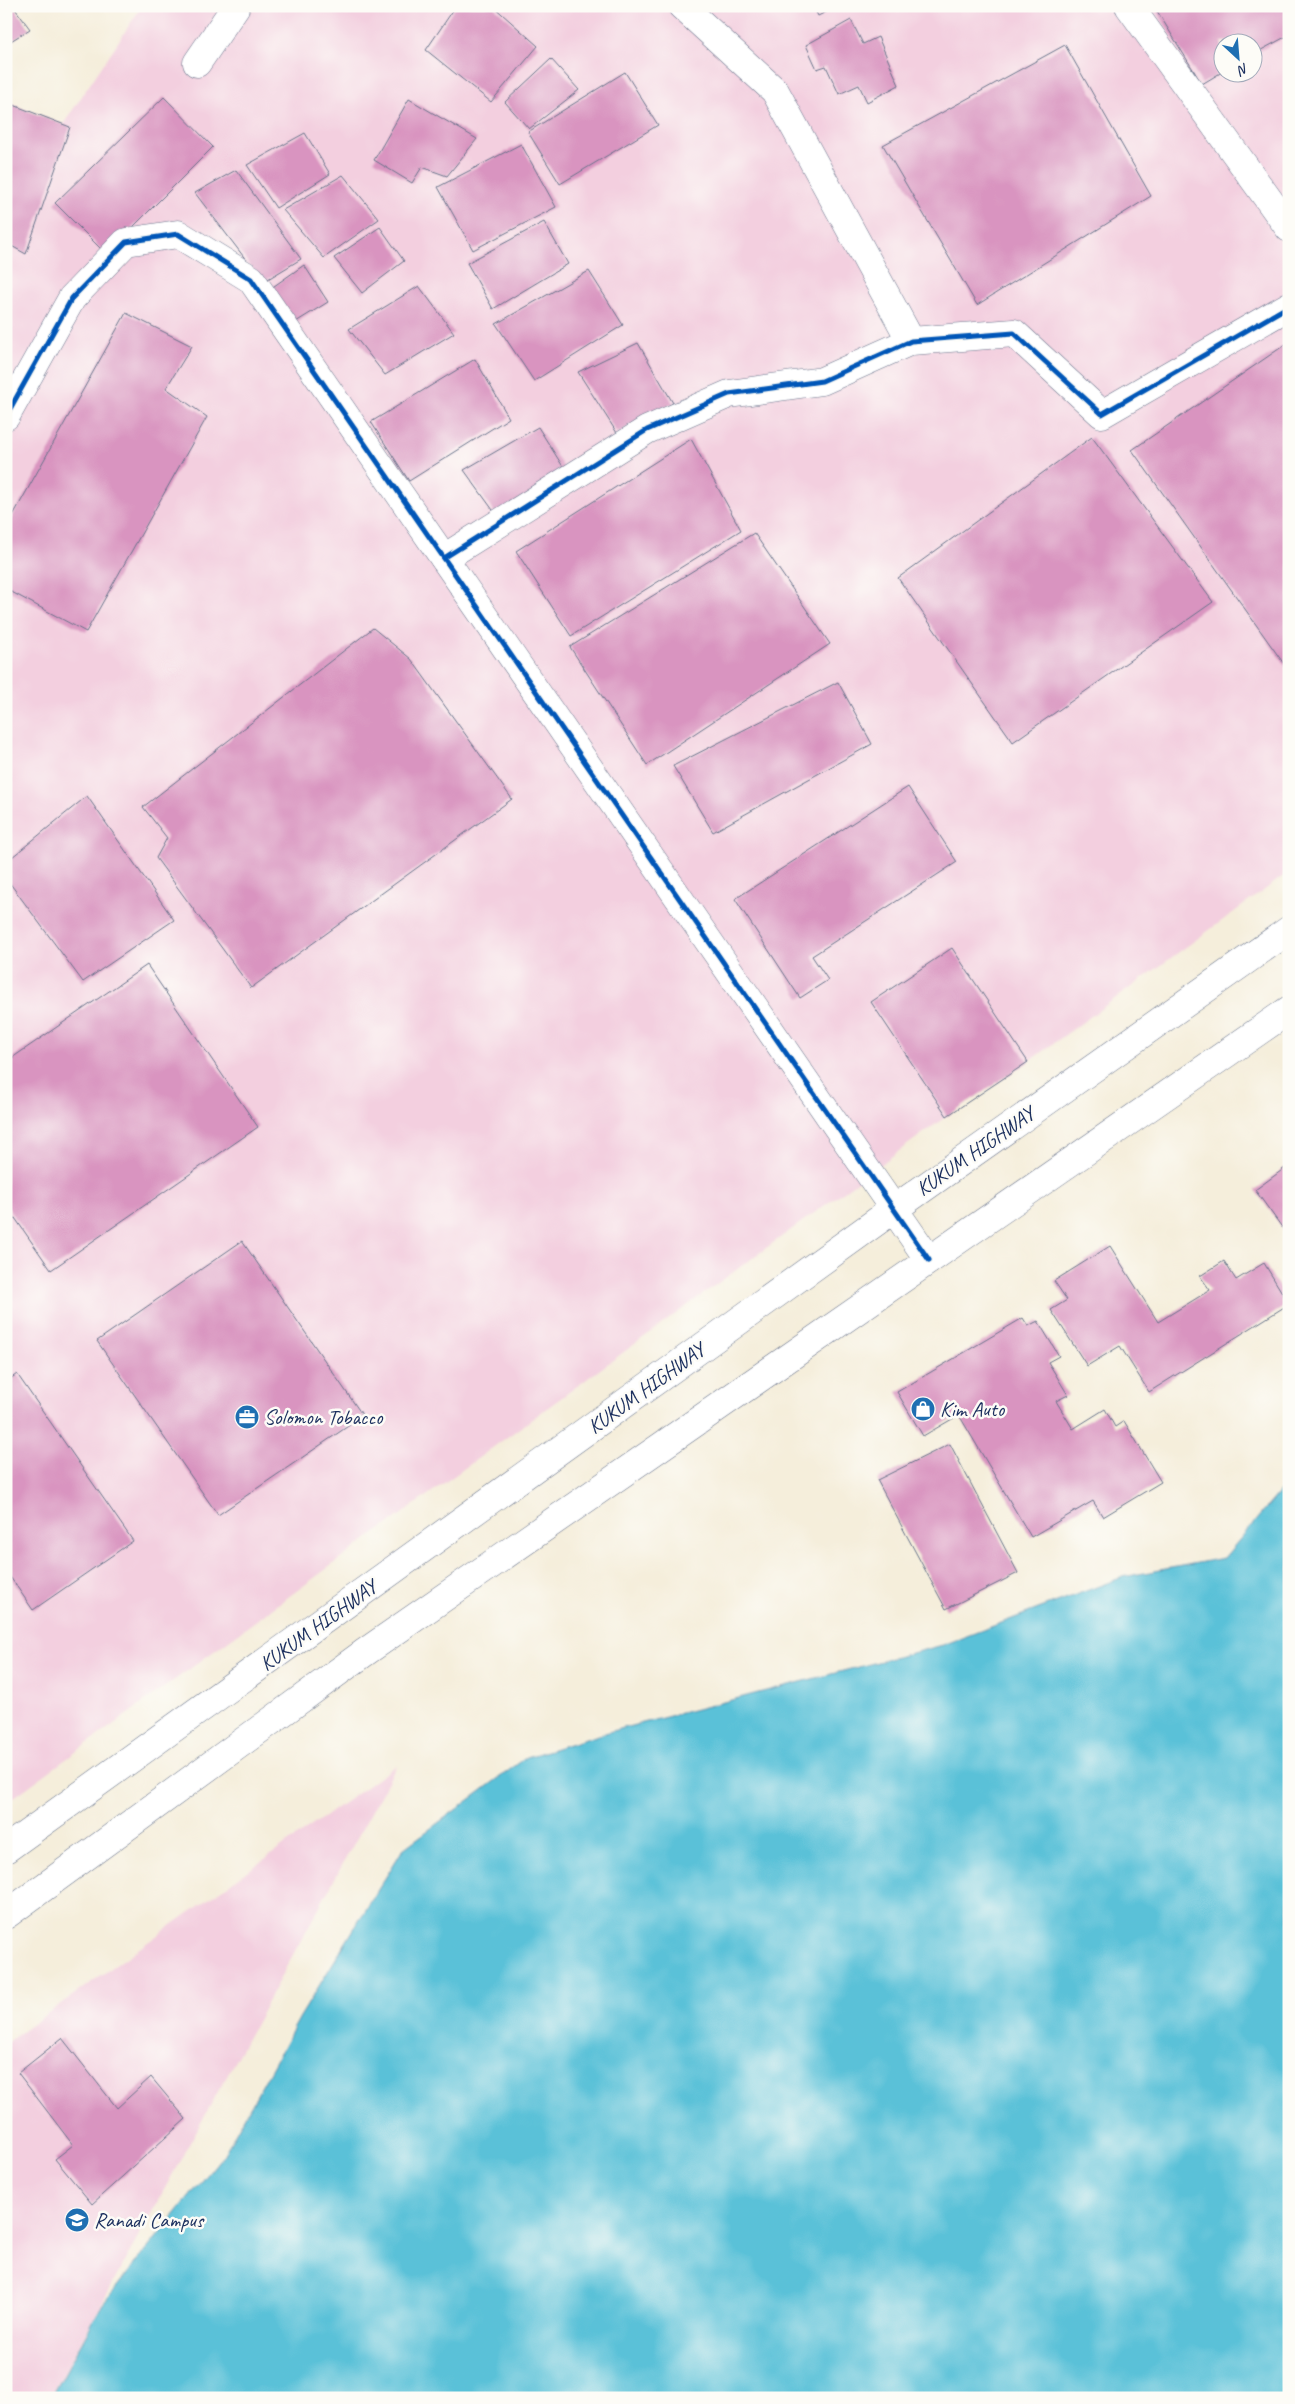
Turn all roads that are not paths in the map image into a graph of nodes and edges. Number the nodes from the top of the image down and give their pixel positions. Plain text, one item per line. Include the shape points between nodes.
1 (236, 6) edge
2 (682, 6) edge
3 (1129, 6) edge
4 (197, 63) dead end
5 (1289, 228) edge
6 (1289, 306) edge
7 (911, 341) junction
8 (6, 416) edge
9 (444, 558) junction
10 (1289, 930) edge
11 (1289, 1010) edge
12 (894, 1209) junction
13 (929, 1260) junction
14 (6, 1849) edge
15 (6, 1915) edge

1 - 4 street
2 - 7 street via 775,91
3 - 5 street
6 - 7 street via 1102,414 1014,333
7 - 9 street via 822,381 729,394 647,430
8 - 9 street via 72,298 126,242 178,234 251,279
9 - 12 street
10 - 12 street, KUKUM HIGHWAY
11 - 13 street
12 - 13 street
12 - 14 street, KUKUM HIGHWAY
13 - 15 street via 364,1654

